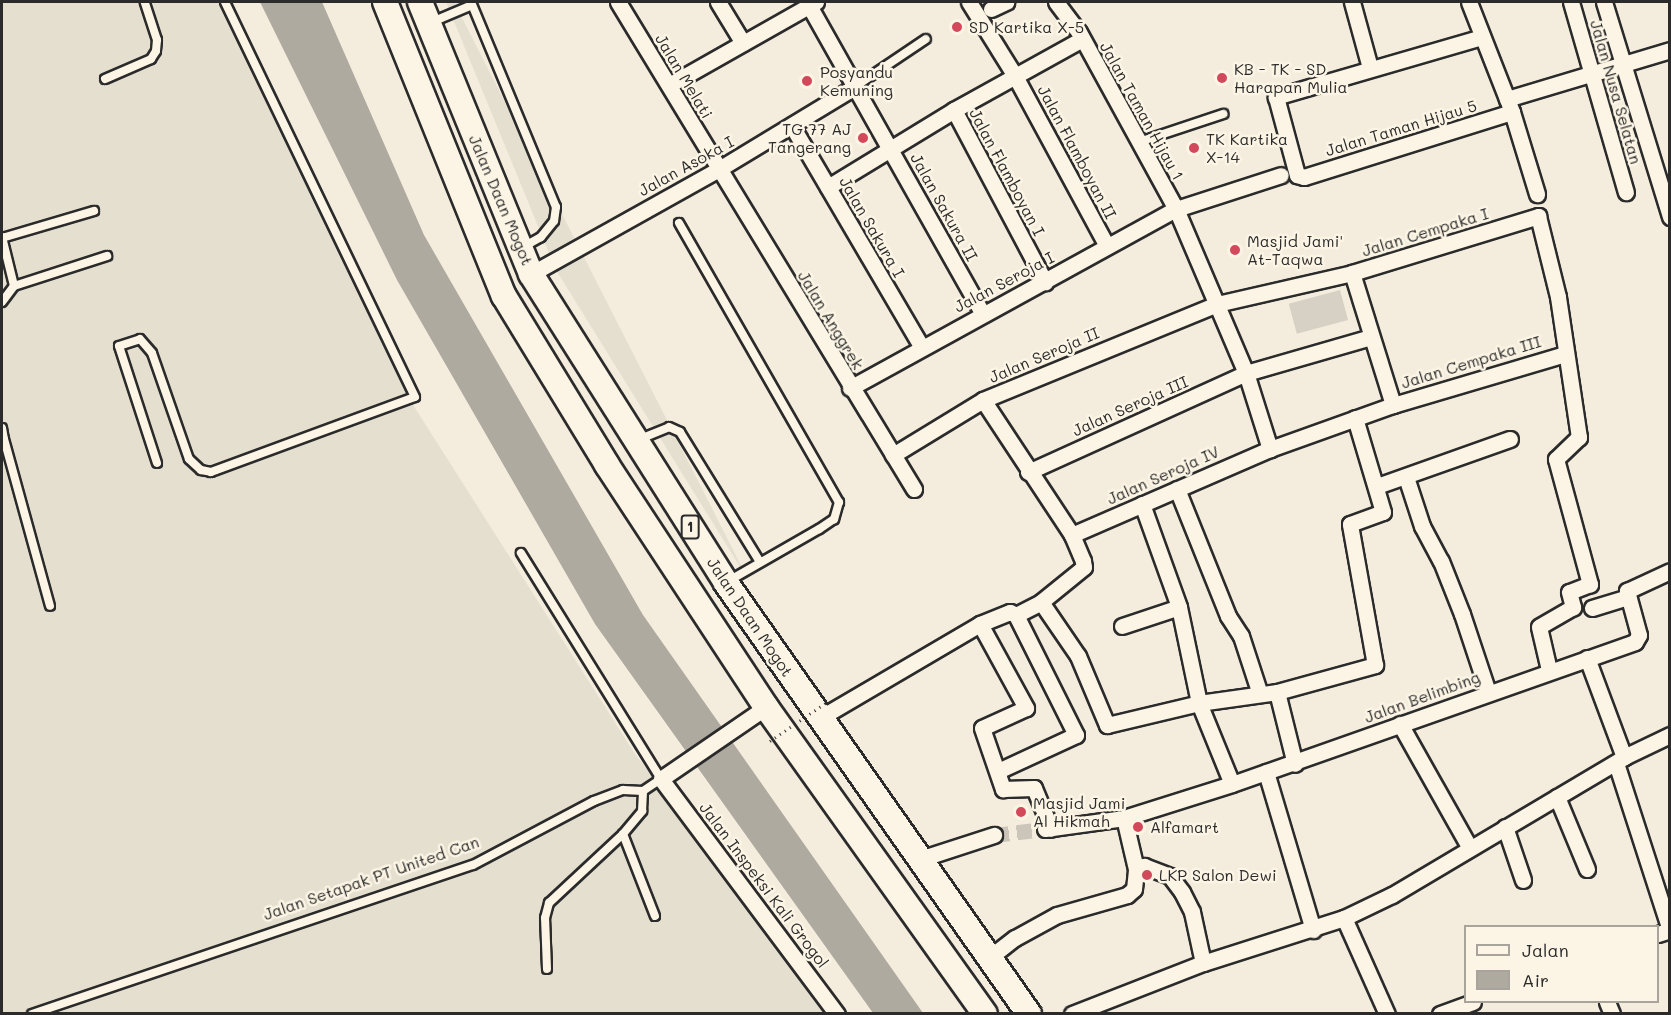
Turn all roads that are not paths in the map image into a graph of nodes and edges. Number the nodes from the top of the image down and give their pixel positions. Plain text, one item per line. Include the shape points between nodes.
1 (145, 2) edge
2 (225, 2) edge
3 (385, 2) edge
4 (618, 2) edge
5 (718, 2) edge
6 (969, 2) edge
7 (1006, 2) edge
8 (1056, 2) edge
9 (1352, 2) edge
10 (1469, 2) edge
11 (1571, 2) edge
12 (1604, 2) edge
13 (471, 3) edge
14 (811, 3) edge
15 (991, 9) dead end
16 (424, 13) edge
17 (1482, 37) junction
18 (926, 39) dead end
19 (1082, 39) junction
20 (743, 43) junction
21 (1670, 50) edge
22 (1623, 64) junction
23 (1370, 68) junction
24 (1592, 74) junction
25 (1015, 76) junction
26 (105, 79) dead end
27 (669, 85) junction
28 (856, 86) junction
29 (1509, 106) junction
30 (954, 110) junction
31 (1223, 114) dead end
32 (792, 126) junction
33 (1138, 143) junction
34 (892, 148) junction
35 (719, 169) junction
36 (1281, 175) dead end
37 (828, 187) junction
38 (1626, 192) dead end
39 (1537, 194) dead end
40 (1176, 209) junction
41 (94, 211) dead end
42 (1538, 216) joint
43 (1670, 217) edge
44 (678, 223) dead end
45 (2, 238) edge
46 (1107, 246) junction
47 (520, 249) junction
48 (107, 256) dead end
49 (1352, 273) junction
50 (531, 274) junction
51 (1045, 282) junction
52 (14, 286) junction
53 (2, 302) edge
54 (1217, 304) junction
55 (983, 314) junction
56 (1371, 337) junction
57 (921, 346) junction
58 (1565, 354) junction
59 (1246, 373) junction
60 (850, 388) junction
61 (983, 400) junction
62 (1393, 405) junction
63 (1355, 418) junction
64 (2, 428) edge
65 (1510, 439) dead end
66 (3, 440) edge
67 (636, 441) junction
68 (1270, 449) junction
69 (893, 454) junction
70 (156, 463) dead end
71 (1028, 472) junction
72 (1406, 477) junction
73 (1377, 486) junction
74 (914, 489) dead end
75 (1177, 489) junction
76 (1142, 504) junction
77 (1072, 536) junction
78 (521, 553) dead end
79 (760, 562) junction
80 (1670, 571) edge
81 (726, 583) junction
82 (1628, 597) junction
83 (1041, 602) junction
84 (50, 606) dead end
85 (1179, 607) junction
86 (1592, 608) dead end
87 (1016, 615) junction
88 (980, 624) junction
89 (1122, 626) dead end
90 (1587, 658) junction
91 (1549, 670) junction
92 (1277, 692) junction
93 (1488, 692) junction
94 (1260, 694) junction
95 (1199, 703) junction
96 (761, 710) junction
97 (822, 710) junction
98 (1400, 724) junction
99 (1670, 735) edge
100 (1620, 760) junction
101 (1295, 764) junction
102 (998, 771) junction
103 (1266, 772) junction
104 (663, 777) junction
105 (1232, 784) junction
106 (643, 791) junction
107 (1557, 797) junction
108 (1124, 818) junction
109 (1505, 827) junction
110 (623, 834) junction
111 (994, 836) tunnel mouth
112 (1470, 848) junction
113 (920, 860) junction
114 (1136, 869) junction
115 (1587, 869) dead end
116 (1522, 880) dead end
117 (655, 916) dead end
118 (1344, 918) junction
119 (1313, 930) junction
120 (1670, 930) edge
121 (989, 958) junction
122 (1203, 963) junction
123 (547, 969) dead end
124 (1470, 1003) edge
125 (32, 1014) edge
126 (837, 1014) edge
127 (985, 1014) edge
128 (1029, 1014) edge
129 (1072, 1014) edge
130 (1387, 1014) edge
131 (1440, 1014) edge

1 - 26 lane via 157,40 156,51 151,59
2 - 70 lane via 415,398 211,471 201,470 189,459 152,353 140,339 118,346
3 - 96 highway, Jalan Daan Mogot / 1 via 504,296
4 - 27 street, Jalan Melati
5 - 20 street
6 - 25 street, Jalan Flamboyan II
7 - 15 street
8 - 19 street, Jalan Taman Hijau 1
9 - 23 street
10 - 17 street
11 - 24 street, Jalan Nusa Selatan
12 - 22 street
13 - 16 lane
13 - 47 lane via 556,207 554,221 541,237
14 - 20 street
14 - 28 street
16 - 47 highway, Jalan Daan Mogot / 1
17 - 23 street
17 - 29 street
18 - 28 lane
19 - 25 street
19 - 33 street, Jalan Taman Hijau 1
20 - 27 street
21 - 22 street, Jalan Taman Hijau 5
22 - 24 street, Jalan Taman Hijau 5
22 - 43 street
23 - 29 street, Jalan Taman Hijau 5 via 1276,97 1301,177
24 - 29 street, Jalan Taman Hijau 5
24 - 38 street, Jalan Nusa Selatan
25 - 30 street
25 - 46 street, Jalan Flamboyan II
27 - 35 street, Jalan Melati
28 - 32 street, Jalan Asoka I
28 - 34 street
29 - 39 street
30 - 34 street
30 - 51 street, Jalan Flamboyan I
31 - 33 lane
32 - 35 street, Jalan Asoka I
32 - 37 street, Jalan Sakura I
33 - 40 street, Jalan Taman Hijau 1
34 - 37 street
34 - 55 street, Jalan Sakura II
35 - 50 street, Jalan Asoka I
35 - 60 street, Jalan Anggrek
36 - 40 street, Jalan Seroja I
37 - 57 street, Jalan Sakura I
40 - 46 street, Jalan Seroja I
40 - 54 street, Jalan Taman Hijau 1
41 - 45 lane
42 - 49 street, Jalan Cempaka I
42 - 58 street, Jalan Cempaka III via 1558,297
44 - 79 lane via 838,502 834,519
45 - 52 lane
46 - 51 street, Jalan Seroja I
47 - 50 highway, Jalan Daan Mogot / 1
48 - 52 lane
49 - 54 street, Jalan Cempaka I
49 - 56 street, Jalan Cempaka III
50 - 67 highway, Jalan Daan Mogot / 1
51 - 55 street, Jalan Seroja I
52 - 53 lane
54 - 59 street, Jalan Taman Hijau 1
54 - 61 street, Jalan Seroja II
55 - 57 street, Jalan Seroja I
56 - 59 street, Jalan Seroja III
56 - 62 street, Jalan Cempaka III
57 - 60 street, Jalan Seroja I
58 - 62 street, Jalan Cempaka III
58 - 91 street via 1579,437 1556,459 1590,584 1569,592 1573,607 1539,627
59 - 68 street, Jalan Taman Hijau 1
59 - 71 street, Jalan Seroja III
60 - 69 street, Jalan Anggrek
61 - 69 street, Jalan Seroja II
61 - 71 street
62 - 63 street, Jalan Cempaka III
63 - 68 street, Jalan Cempaka III
63 - 73 street
64 - 66 lane
65 - 72 street
66 - 84 lane
67 - 79 lane via 669,427 680,432
67 - 81 highway, Jalan Daan Mogot / 1
68 - 75 street, Jalan Seroja IV
69 - 74 street, Jalan Anggrek
71 - 77 street
72 - 73 street
72 - 93 street via 1422,526 1462,614
73 - 92 street via 1383,512 1350,524 1376,664
75 - 76 street, Jalan Seroja IV
75 - 94 street via 1227,616 1241,636
76 - 77 street, Jalan Seroja IV
76 - 85 street
77 - 83 street via 1083,567
78 - 104 lane
79 - 81 lane
80 - 82 street via 1631,587
81 - 97 highway, Jalan Daan Mogot / 1
82 - 86 street
82 - 90 street, Jalan Belimbing via 1639,640
83 - 87 street
83 - 95 street via 1078,656 1107,725
85 - 89 street
85 - 95 street
87 - 88 street via 1010,612
87 - 102 street via 1076,735
88 - 97 street
88 - 102 street via 1026,708 982,728
90 - 91 street, Jalan Belimbing
90 - 100 street
91 - 93 street, Jalan Belimbing
92 - 94 street
92 - 101 street
93 - 98 street, Jalan Belimbing
94 - 95 street
95 - 105 street
96 - 104 street, Jalan Setapak PT United Can
96 - 127 highway, Jalan Daan Mogot / 1
97 - 113 highway, Jalan Daan Mogot / 1
98 - 101 street, Jalan Belimbing
98 - 112 street
99 - 100 street
100 - 107 street
100 - 120 street
101 - 103 street, Jalan Belimbing
102 - 108 street, Jalan Belimbing via 1003,789 1034,788 1048,829
103 - 105 street, Jalan Belimbing
103 - 119 street
104 - 106 lane, Jalan Setapak PT United Can
104 - 126 street, Jalan Inspeksi Kali Grogol
105 - 108 street, Jalan Belimbing
106 - 110 lane via 642,811
106 - 125 lane, Jalan Setapak PT United Can via 623,790 594,801 473,865
107 - 109 street
107 - 115 street
108 - 114 street
109 - 112 street
109 - 116 street
110 - 117 lane
110 - 123 lane via 549,903 545,918
111 - 113 street
112 - 118 street via 1392,895
113 - 121 highway, Jalan Daan Mogot / 1
114 - 121 street via 1134,889 1127,896 1057,915 1015,938
114 - 122 street via 1144,867 1170,876 1182,892 1192,912
118 - 119 street
118 - 130 street
119 - 122 street
121 - 128 highway, Jalan Daan Mogot / 1
122 - 129 street
124 - 131 street

